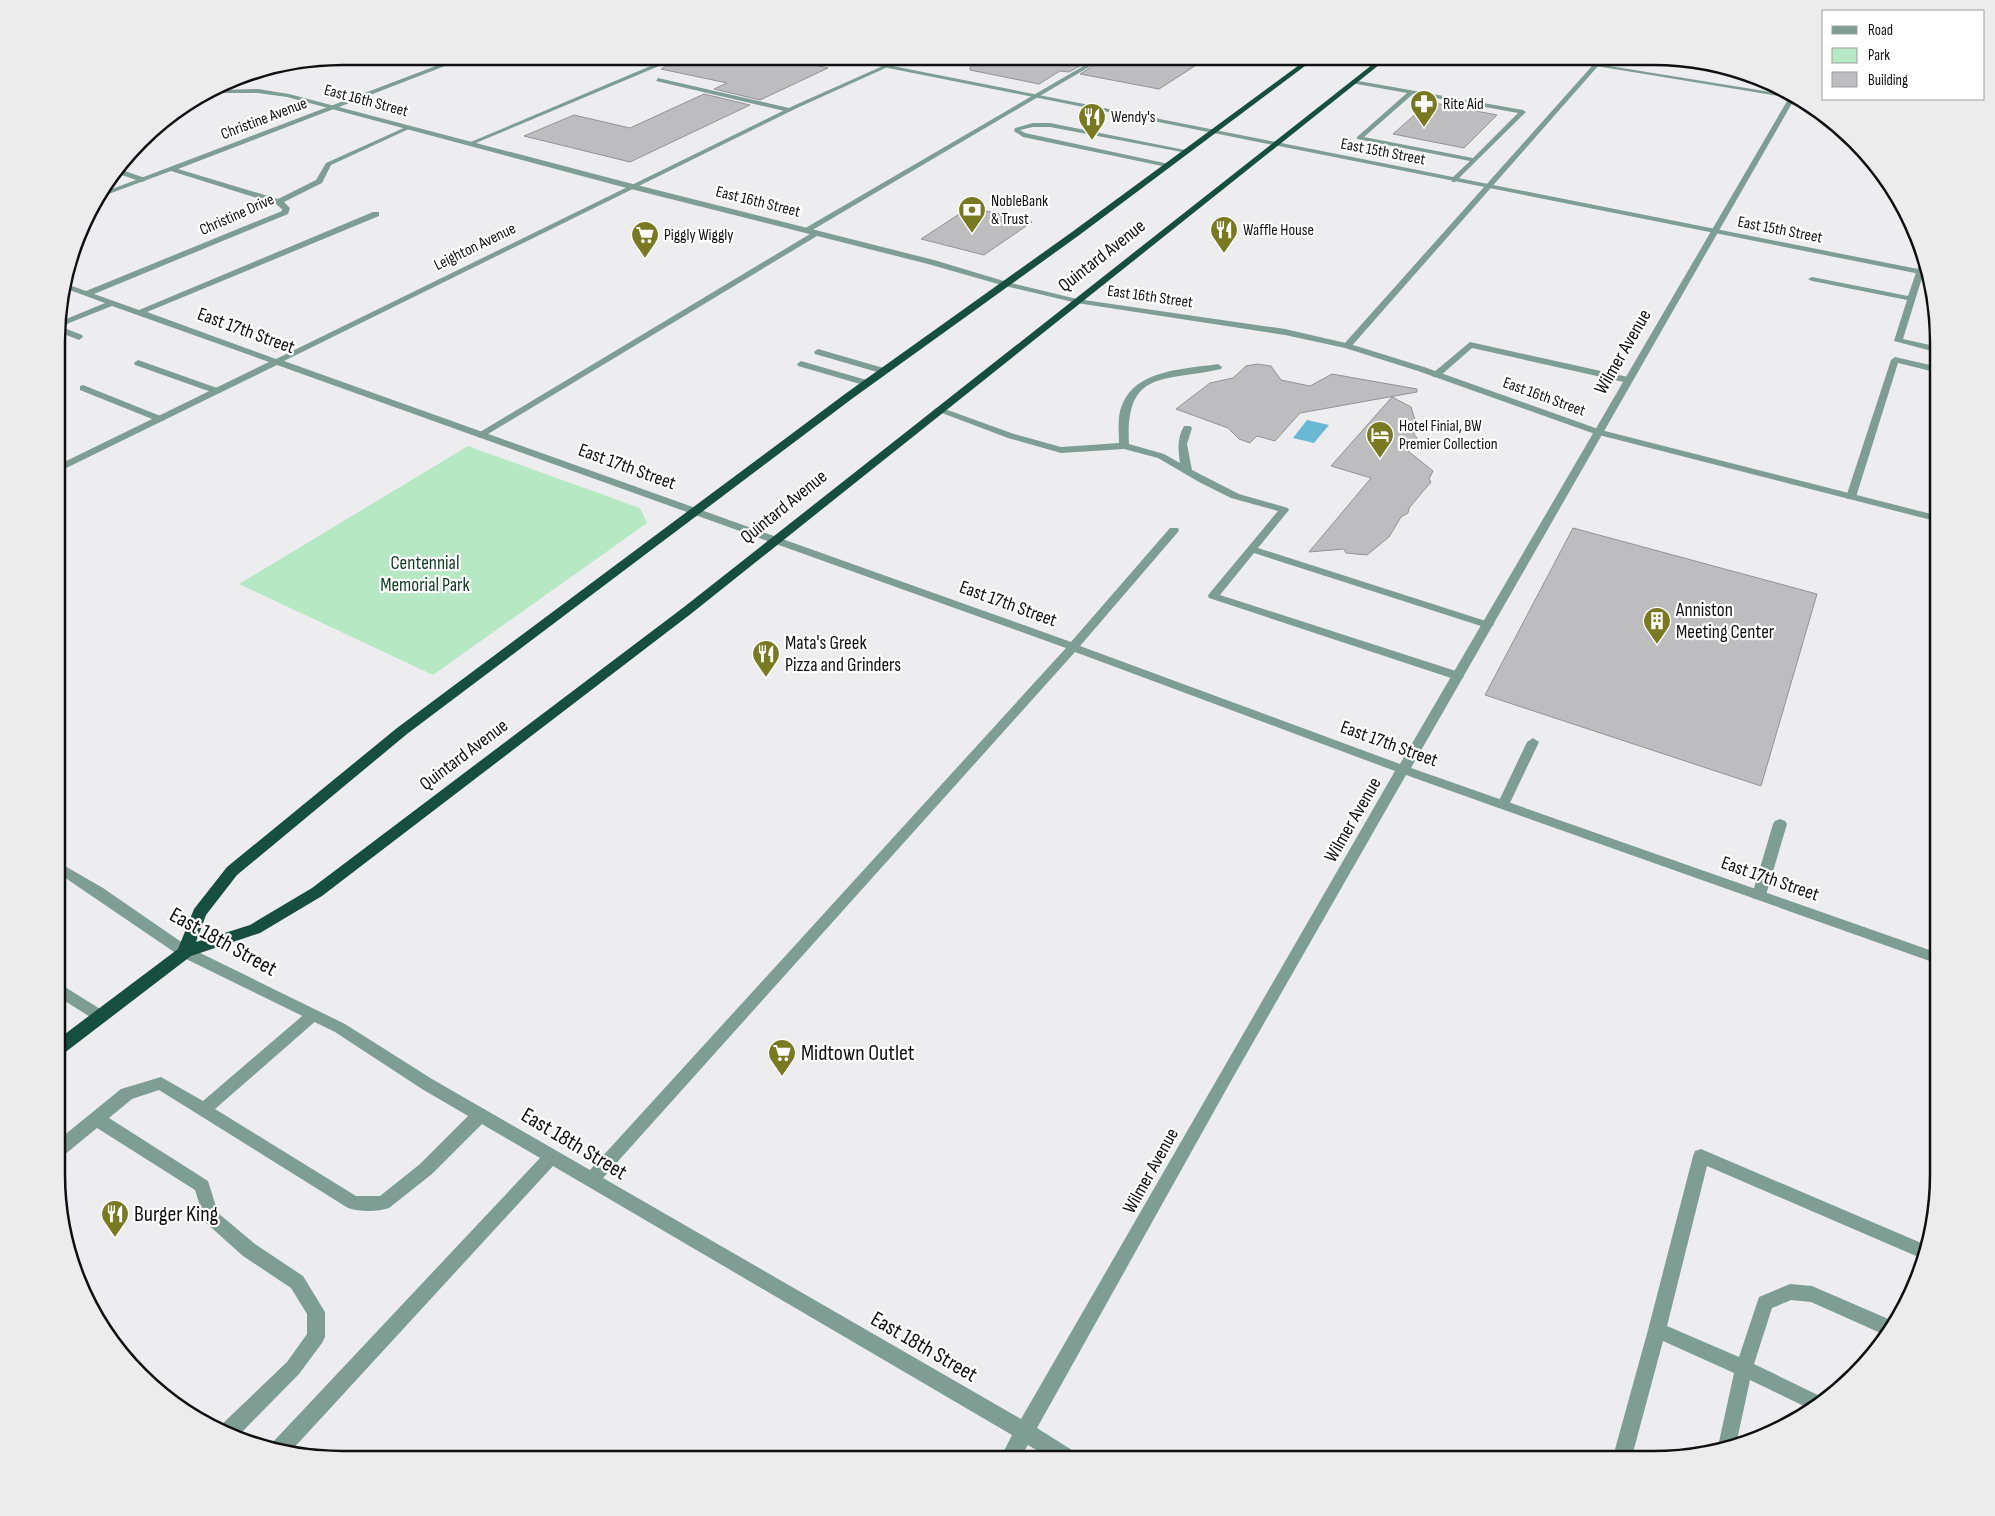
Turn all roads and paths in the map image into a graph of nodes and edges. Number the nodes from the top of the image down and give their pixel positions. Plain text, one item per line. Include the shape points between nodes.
1 (444, 65) edge
2 (658, 65) edge
3 (875, 65) edge
4 (889, 65) edge
5 (1089, 65) edge
6 (1303, 65) edge
7 (1375, 65) edge
8 (1595, 65) joint
9 (885, 67) junction
10 (658, 80) dead end
11 (1353, 82) junction
12 (224, 92) edge
13 (1412, 92) junction
14 (1778, 96) edge
15 (1035, 97) junction
16 (1791, 102) edge
17 (332, 108) junction
18 (789, 110) junction
19 (408, 128) junction
20 (1212, 132) junction
21 (469, 144) junction
22 (1275, 144) junction
23 (1187, 151) junction
24 (1473, 160) junction
25 (1167, 165) junction
26 (171, 169) junction
27 (122, 173) edge
28 (142, 180) junction
29 (1455, 180) junction
30 (631, 187) junction
31 (1490, 187) junction
32 (109, 192) edge
33 (279, 202) junction
34 (376, 214) dead end
35 (806, 230) junction
36 (1716, 232) junction
37 (818, 233) junction
38 (1922, 272) edge
39 (1812, 278) dead end
40 (1923, 278) edge
41 (1004, 284) junction
42 (70, 288) edge
43 (86, 294) junction
44 (1912, 299) junction
45 (1077, 301) junction
46 (112, 303) junction
47 (138, 312) junction
48 (66, 320) edge
49 (66, 332) edge
50 (79, 337) dead end
51 (1348, 346) junction
52 (1930, 348) edge
53 (818, 352) dead end
54 (138, 362) dead end
55 (276, 362) junction
56 (801, 364) dead end
57 (1218, 367) dead end
58 (1930, 368) edge
59 (884, 371) junction
60 (1436, 375) junction
61 (1628, 380) junction
62 (867, 383) junction
63 (83, 388) dead end
64 (217, 391) junction
65 (939, 410) junction
66 (160, 419) junction
67 (1187, 428) dead end
68 (1598, 432) junction
69 (480, 435) junction
70 (1124, 446) junction
71 (65, 466) edge
72 (1187, 471) junction
73 (1851, 497) junction
74 (695, 511) junction
75 (1930, 517) edge
76 (1174, 530) dead end
77 (775, 540) junction
78 (1252, 549) junction
79 (1488, 625) junction
80 (1073, 647) junction
81 (1458, 676) junction
82 (1533, 742) dead end
83 (1404, 770) junction
84 (1503, 805) junction
85 (1780, 824) dead end
86 (65, 871) edge
87 (1759, 895) junction
88 (185, 952) junction
89 (1930, 956) edge
90 (65, 993) edge
91 (313, 1015) junction
92 (100, 1016) junction
93 (65, 1043) edge
94 (204, 1109) junction
95 (480, 1115) junction
96 (97, 1119) junction
97 (65, 1145) edge
98 (552, 1156) junction
99 (591, 1180) junction
100 (1920, 1250) edge
101 (1884, 1326) edge
102 (1657, 1330) junction
103 (1744, 1368) junction
104 (1812, 1401) edge
105 (232, 1428) edge
106 (1026, 1432) junction
107 (1728, 1441) edge
108 (284, 1445) edge
109 (1015, 1451) edge
110 (1054, 1451) edge
111 (1623, 1451) edge

1 - 17 street, Christine Avenue
2 - 21 street
3 - 9 street, East 15th Street
4 - 9 street, Leighton Avenue
5 - 15 street
6 - 20 highway, Quintard Avenue
7 - 11 highway, Quintard Avenue
8 - 14 street
8 - 31 street
9 - 15 street, East 15th Street
9 - 18 street, Leighton Avenue
10 - 18 street
11 - 13 street
11 - 22 highway, Quintard Avenue
12 - 17 street, East 16th Street via 258,91 287,95
13 - 24 street via 1523,112
13 - 24 street via 1359,138
15 - 20 street, East 15th Street
15 - 35 street
16 - 36 street, Wilmer Avenue
17 - 19 street, East 16th Street
17 - 26 street, Christine Avenue
18 - 30 street, Leighton Avenue
19 - 21 street, East 16th Street
19 - 33 street via 328,164 319,181
20 - 22 street, East 15th Street
20 - 23 highway, Quintard Avenue
21 - 30 street, East 16th Street
22 - 29 street, East 15th Street
22 - 45 highway, Quintard Avenue
23 - 25 highway, Quintard Avenue
23 - 25 street via 1050,125 1033,124 1016,131
24 - 29 street
25 - 41 highway, Quintard Avenue
26 - 28 street, Christine Avenue
26 - 33 street, Christine Drive
27 - 28 street
28 - 32 street, Christine Avenue
29 - 31 street, East 15th Street
30 - 35 street, East 16th Street
30 - 55 street, Leighton Avenue
31 - 36 street, East 15th Street
31 - 51 street
33 - 43 street, Christine Drive via 286,208 285,212
34 - 47 street
35 - 37 street, East 16th Street
36 - 38 street, East 15th Street
36 - 61 street, Wilmer Avenue
37 - 41 street, East 16th Street
37 - 69 street
39 - 44 street
40 - 44 street
41 - 45 street, East 16th Street
41 - 59 highway, Quintard Avenue
42 - 43 street, East 17th Street
43 - 46 street, East 17th Street
44 - 52 street via 1898,341
45 - 51 street, East 16th Street via 1276,330
45 - 65 highway, Quintard Avenue
46 - 47 street, East 17th Street
46 - 48 street
47 - 55 street, East 17th Street
49 - 50 street
51 - 60 street, East 16th Street
53 - 59 street
54 - 64 street
55 - 64 street, Leighton Avenue
55 - 69 street, East 17th Street
56 - 62 street
57 - 70 street via 1166,375 1137,389 1122,417
58 - 73 street via 1895,360
59 - 62 highway, Quintard Avenue
60 - 61 street via 1470,346
60 - 68 street, East 16th Street
61 - 68 street, Wilmer Avenue
62 - 74 highway, Quintard Avenue
63 - 66 street
64 - 66 street, Leighton Avenue
65 - 70 street via 1061,450
65 - 77 highway, Quintard Avenue
66 - 71 street, Leighton Avenue
67 - 72 street via 1182,436 1182,446
68 - 73 street, East 16th Street
68 - 79 street, Wilmer Avenue
69 - 74 street, East 17th Street
70 - 72 street via 1161,456
72 - 78 street via 1236,496 1284,510
73 - 75 street, East 16th Street
74 - 77 street, East 17th Street
74 - 88 highway, Quintard Avenue via 402,731 232,871 199,913
76 - 80 street
77 - 80 street, East 17th Street
77 - 88 highway, Quintard Avenue via 317,892 255,929
78 - 79 street
78 - 81 street via 1213,596
79 - 81 street, Wilmer Avenue
80 - 83 street, East 17th Street
80 - 99 street
81 - 83 street, Wilmer Avenue
82 - 84 street
83 - 84 street, East 17th Street
83 - 106 street, Wilmer Avenue via 1226,1076
84 - 87 street, East 17th Street
85 - 87 street
86 - 88 street, East 18th Street
87 - 89 street, East 17th Street
88 - 91 street, East 18th Street
88 - 92 highway, Quintard Avenue
90 - 92 street
91 - 94 street
91 - 95 street, East 18th Street via 340,1028
92 - 93 highway, Quintard Avenue
94 - 95 street via 354,1203 383,1203 426,1169
94 - 96 street via 161,1083 127,1094
95 - 98 street, East 18th Street
96 - 97 street
96 - 105 street via 202,1186 212,1217 249,1250 297,1282 316,1312 316,1337 293,1368
98 - 99 street, East 18th Street
98 - 108 street
99 - 106 street, East 18th Street
100 - 102 street via 1701,1156
101 - 103 street via 1812,1294 1790,1292 1765,1303
102 - 103 street
102 - 111 street
103 - 104 street
103 - 107 street
106 - 109 street, Wilmer Avenue
106 - 110 street, East 18th Street

